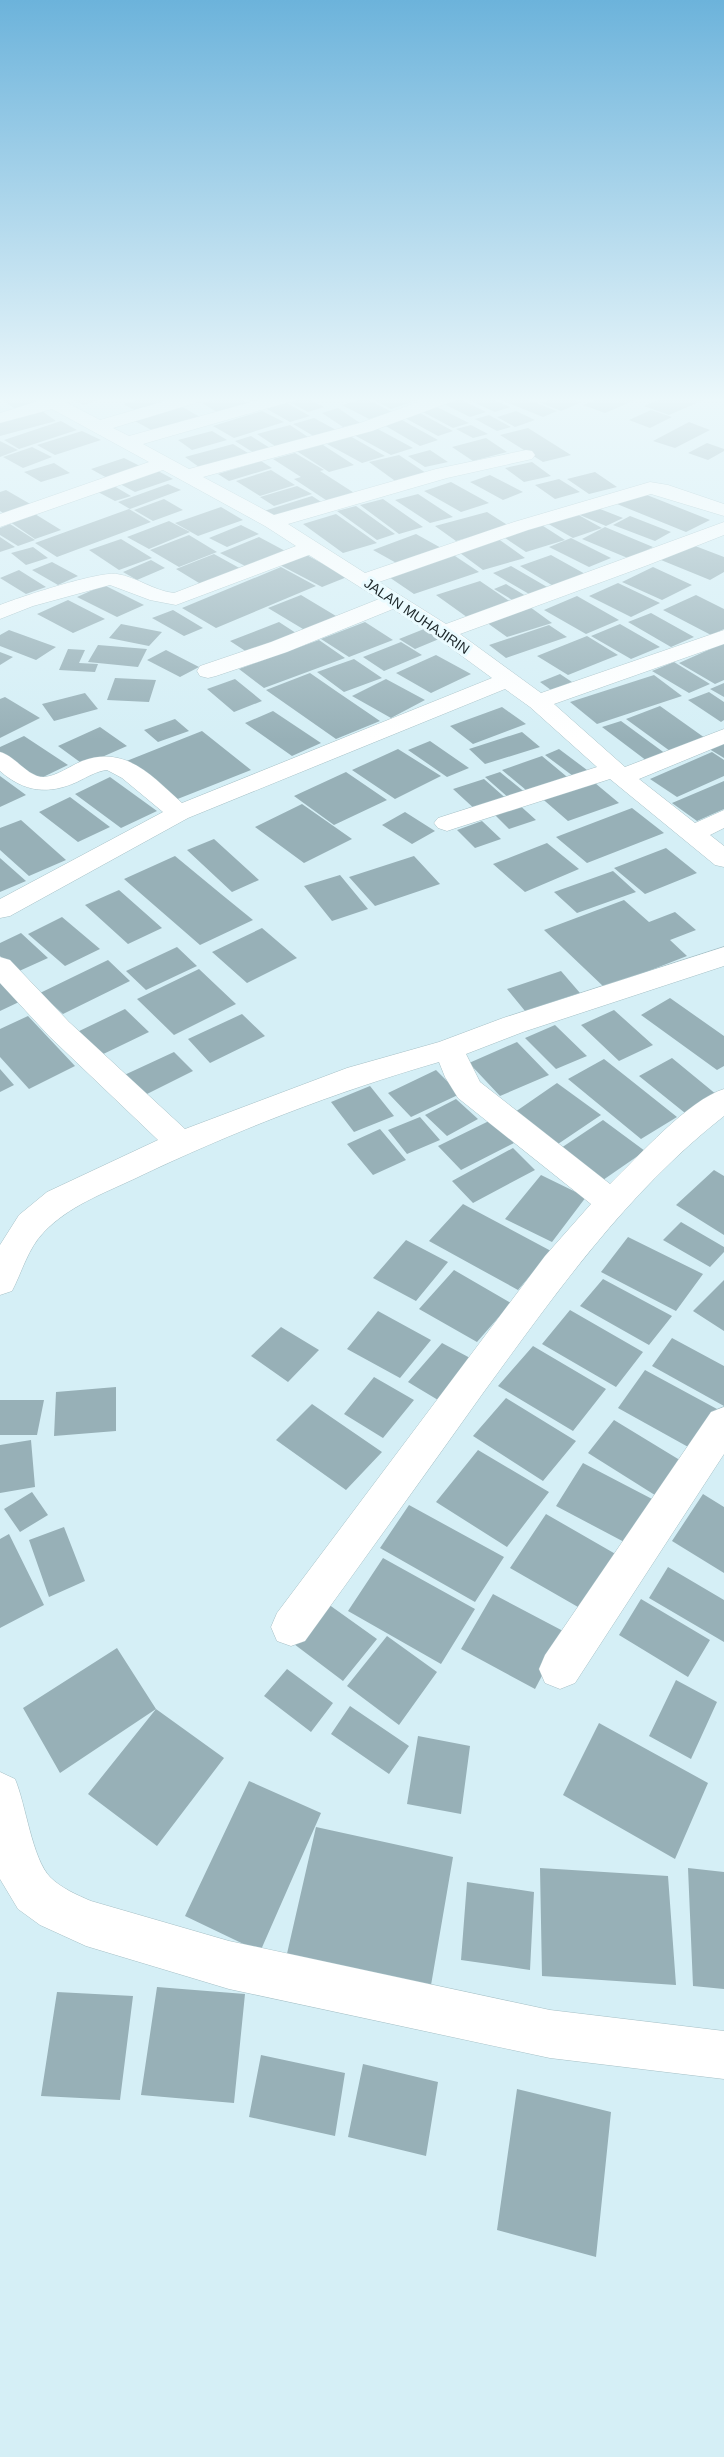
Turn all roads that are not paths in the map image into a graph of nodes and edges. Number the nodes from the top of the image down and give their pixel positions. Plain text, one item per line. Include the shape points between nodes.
1 (29, 511) edge
2 (252, 511) edge
3 (312, 511) edge
4 (573, 511) edge
5 (0, 521) edge
6 (272, 522) junction
7 (724, 528) edge
8 (704, 537) junction
9 (724, 546) edge
10 (311, 547) junction
11 (364, 580) junction
12 (396, 600) junction
13 (0, 613) edge
14 (444, 632) junction
15 (724, 637) edge
16 (208, 671) dead end
17 (509, 679) junction
18 (538, 702) junction
19 (724, 735) edge
20 (0, 759) edge
21 (618, 773) junction
22 (179, 813) junction
23 (724, 818) edge
24 (447, 823) dead end
25 (692, 834) junction
26 (724, 859) edge
27 (0, 910) edge
28 (724, 956) edge
29 (0, 966) edge
30 (449, 1050) junction
31 (724, 1100) edge
32 (180, 1143) junction
33 (612, 1203) junction
34 (0, 1282) edge
35 (724, 1423) edge
36 (291, 1627) dead end
37 (560, 1669) dead end
38 (0, 1794) edge
39 (724, 2055) edge

1 - 5 street
2 - 6 street, JALAN MUHAJIRIN
3 - 6 street
4 - 11 street
6 - 10 street, JALAN MUHAJIRIN
7 - 8 street
8 - 9 street
8 - 14 street
10 - 11 street, JALAN MUHAJIRIN
10 - 13 street via 176,598 165,599 144,593 120,579 109,579
11 - 12 street, JALAN MUHAJIRIN
12 - 14 street, JALAN MUHAJIRIN
12 - 16 street
14 - 17 street, JALAN MUHAJIRIN
15 - 18 street
17 - 18 street, JALAN MUHAJIRIN
17 - 22 street
18 - 21 street, JALAN MUHAJIRIN
19 - 21 street
20 - 22 street via 28,780 42,784 100,764 119,765
21 - 24 street
21 - 25 street, JALAN MUHAJIRIN
22 - 27 street
23 - 25 street
25 - 26 street, JALAN MUHAJIRIN
28 - 30 street
29 - 32 street via 58,1029
30 - 32 street via 358,1075
30 - 33 street via 469,1090
31 - 33 street via 675,1138
32 - 34 street via 58,1201 32,1224 14,1250
33 - 36 street via 557,1265
35 - 37 street
38 - 39 street via 20,1873 34,1893 86,1923 229,1965 550,2034

